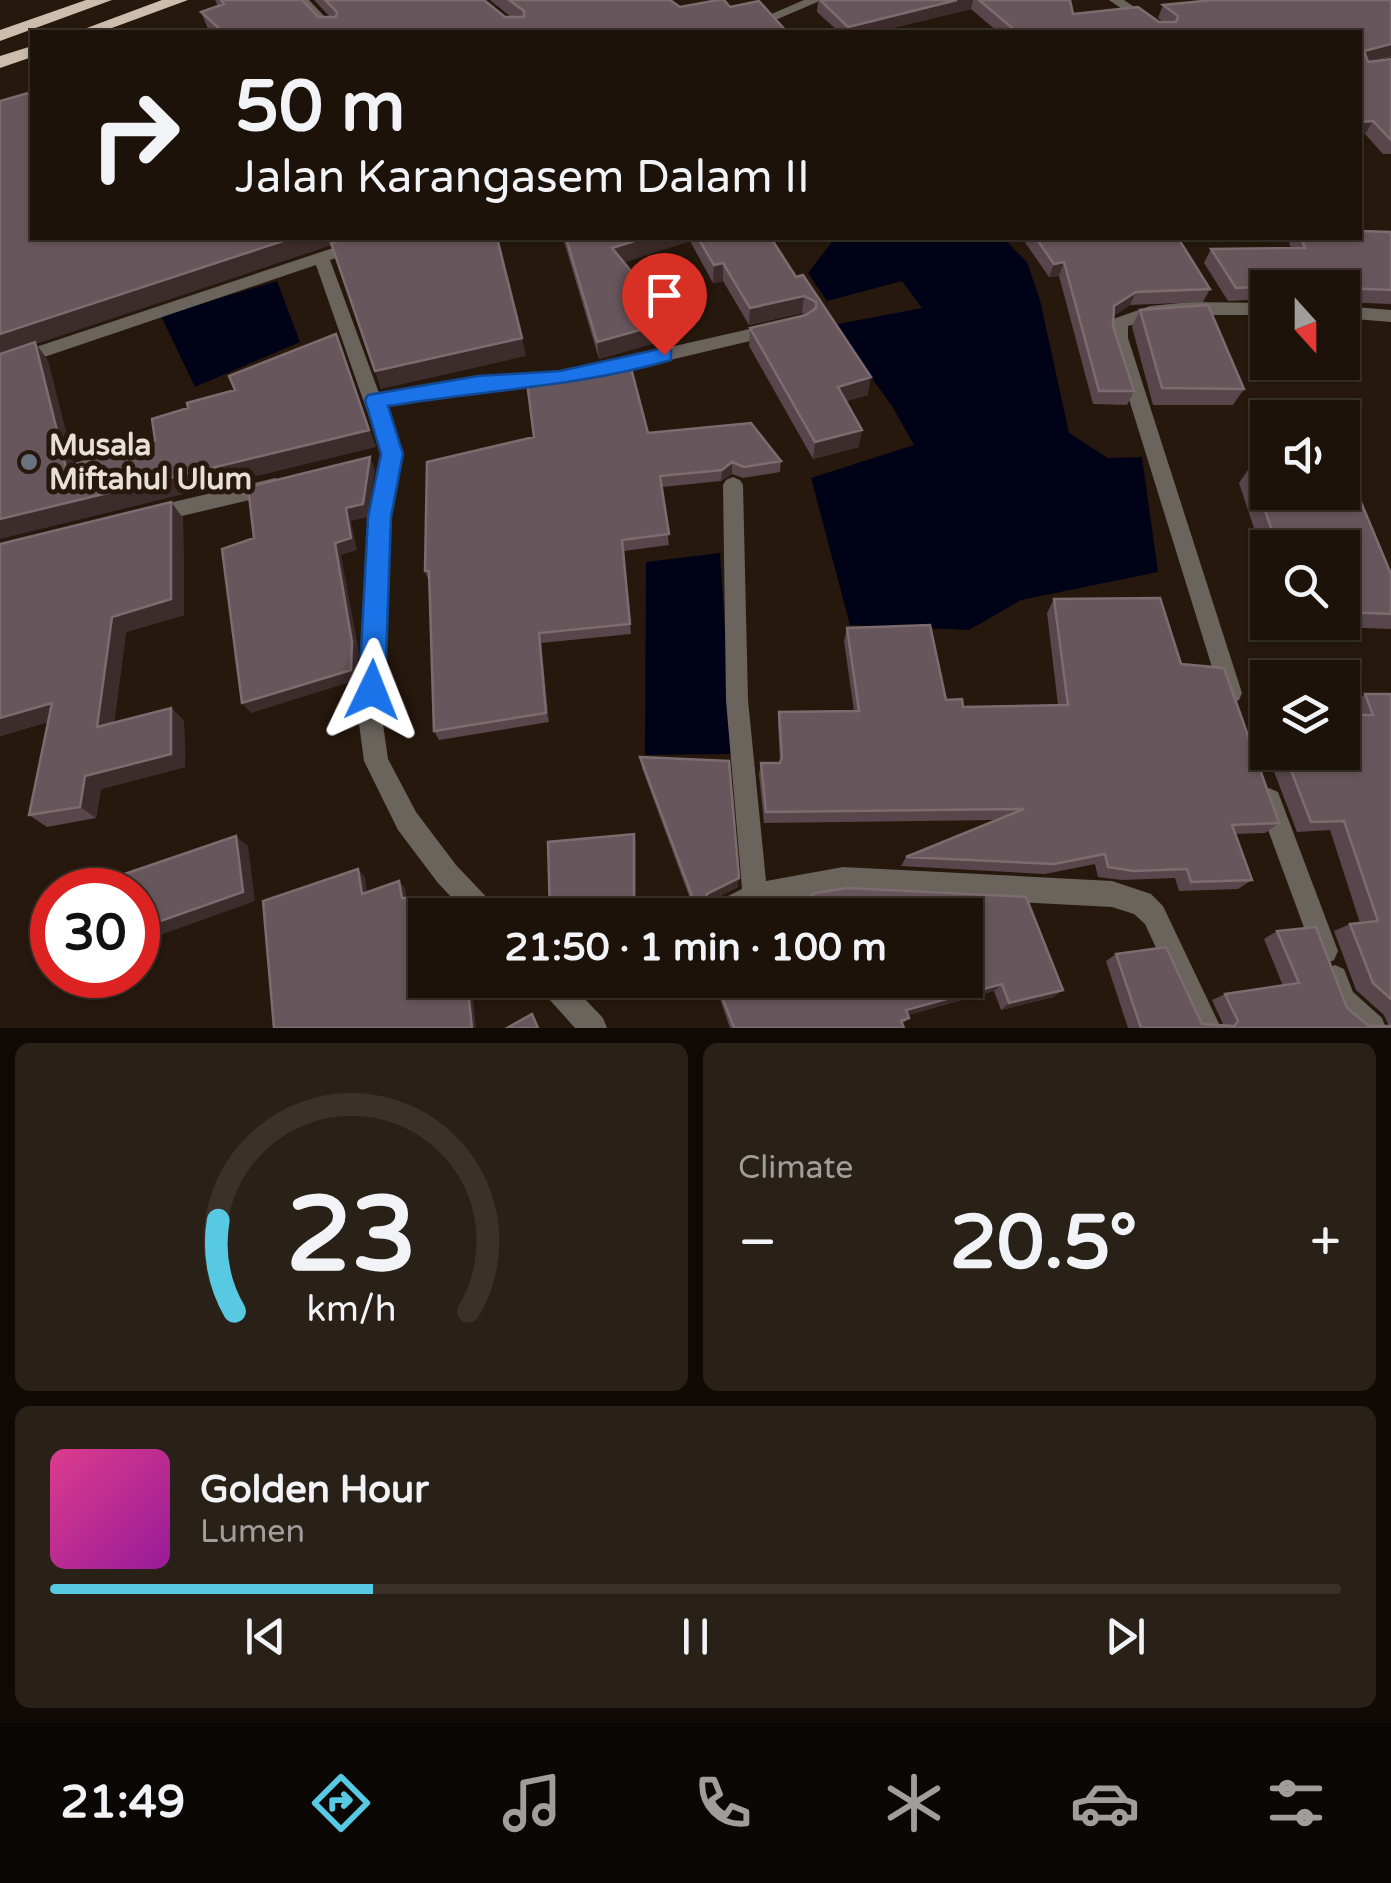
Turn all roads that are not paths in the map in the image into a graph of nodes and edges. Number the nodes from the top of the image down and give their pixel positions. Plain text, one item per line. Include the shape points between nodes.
1 (103, 0) edge
2 (179, 0) edge
3 (302, 0) edge
4 (816, 0) edge
5 (1115, 0) edge
6 (768, 18) edge
7 (92, 30) edge
8 (330, 30) edge
9 (1161, 30) edge
10 (0, 36) edge
11 (30, 52) edge
12 (0, 62) edge
13 (373, 240) edge
14 (322, 259) junction
15 (1250, 307) edge
16 (1360, 313) edge
17 (1391, 316) edge
18 (804, 323) edge
19 (0, 366) edge
20 (376, 400) junction
21 (299, 480) edge
22 (733, 485) dead end
23 (131, 520) edge
24 (1240, 721) edge
25 (1260, 777) edge
26 (755, 896) junction
27 (470, 898) edge
28 (751, 898) edge
29 (565, 998) edge
30 (594, 1028) edge
31 (1207, 1028) edge
32 (1372, 1028) edge

1 - 10 highway
2 - 7 highway
3 - 8 street
4 - 6 street
5 - 9 street
11 - 12 highway
13 - 14 street
14 - 19 street
14 - 20 street
15 - 24 street via 1216,302 1119,323
16 - 17 street
18 - 20 street via 560,379
20 - 27 street via 383,457 371,724 376,761 407,821
21 - 23 street
22 - 26 street via 737,700
25 - 32 street via 1344,1001
26 - 28 street
26 - 31 street via 843,880 1112,894 1142,903 1163,928
29 - 30 street

